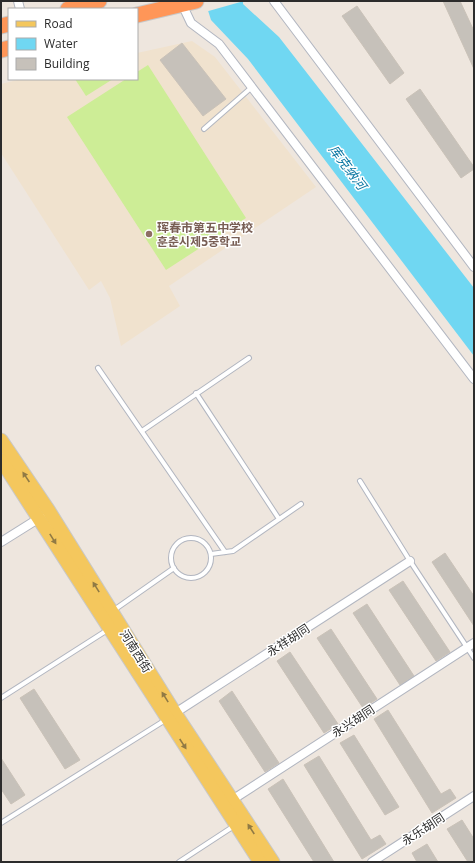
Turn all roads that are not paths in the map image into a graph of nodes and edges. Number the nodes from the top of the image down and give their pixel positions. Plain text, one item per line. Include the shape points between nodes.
1 (99, 1) edge
2 (274, 1) edge
3 (188, 2) edge
4 (72, 8) edge
5 (138, 16) edge
6 (252, 87) junction
7 (204, 129) dead end
8 (474, 267) edge
9 (249, 358) dead end
10 (98, 368) dead end
11 (474, 379) edge
12 (196, 394) junction
13 (142, 431) junction
14 (1, 440) edge
15 (1, 460) edge
16 (360, 481) dead end
17 (301, 504) dead end
18 (44, 514) junction
19 (279, 519) junction
20 (1, 542) edge
21 (225, 552) junction
22 (211, 554) junction
23 (410, 561) junction
24 (174, 568) junction
25 (112, 612) junction
26 (109, 629) junction
27 (470, 645) edge
28 (474, 658) edge
29 (1, 698) edge
30 (171, 716) junction
31 (474, 796) edge
32 (232, 800) junction
33 (1, 823) edge
34 (236, 825) junction
35 (179, 862) edge
36 (260, 862) edge
37 (273, 862) edge
38 (372, 862) edge

1 - 4 highway
2 - 8 street
3 - 5 highway
3 - 6 street via 191,23 219,44
6 - 7 lane
6 - 11 street
9 - 12 lane
10 - 13 lane
12 - 13 lane
12 - 19 lane
13 - 21 lane
18 -> 14 main road, 河南西街
15 - 18 main road, 河南西街
16 - 23 lane
17 - 19 lane
18 - 20 street
25 -> 18 main road, 河南西街
18 -> 26 main road, 河南西街
19 - 21 lane via 233,551
21 - 22 lane
22 - 24 lane via 209,567 200,576 187,578
22 - 24 lane via 208,547 198,538 184,538 171,553
23 - 27 lane
23 - 30 street, 永祥胡同
24 - 25 lane
30 -> 25 main road, 河南西街
26 - 29 lane
26 - 30 main road, 河南西街
27 - 28 lane
27 - 32 street, 永兴胡同
30 - 32 main road, 河南西街
30 - 33 lane
30 -> 34 main road, 河南西街
31 - 38 street, 永乐胡同
37 -> 32 main road, 河南西街
34 - 35 lane
34 - 36 main road, 河南西街

